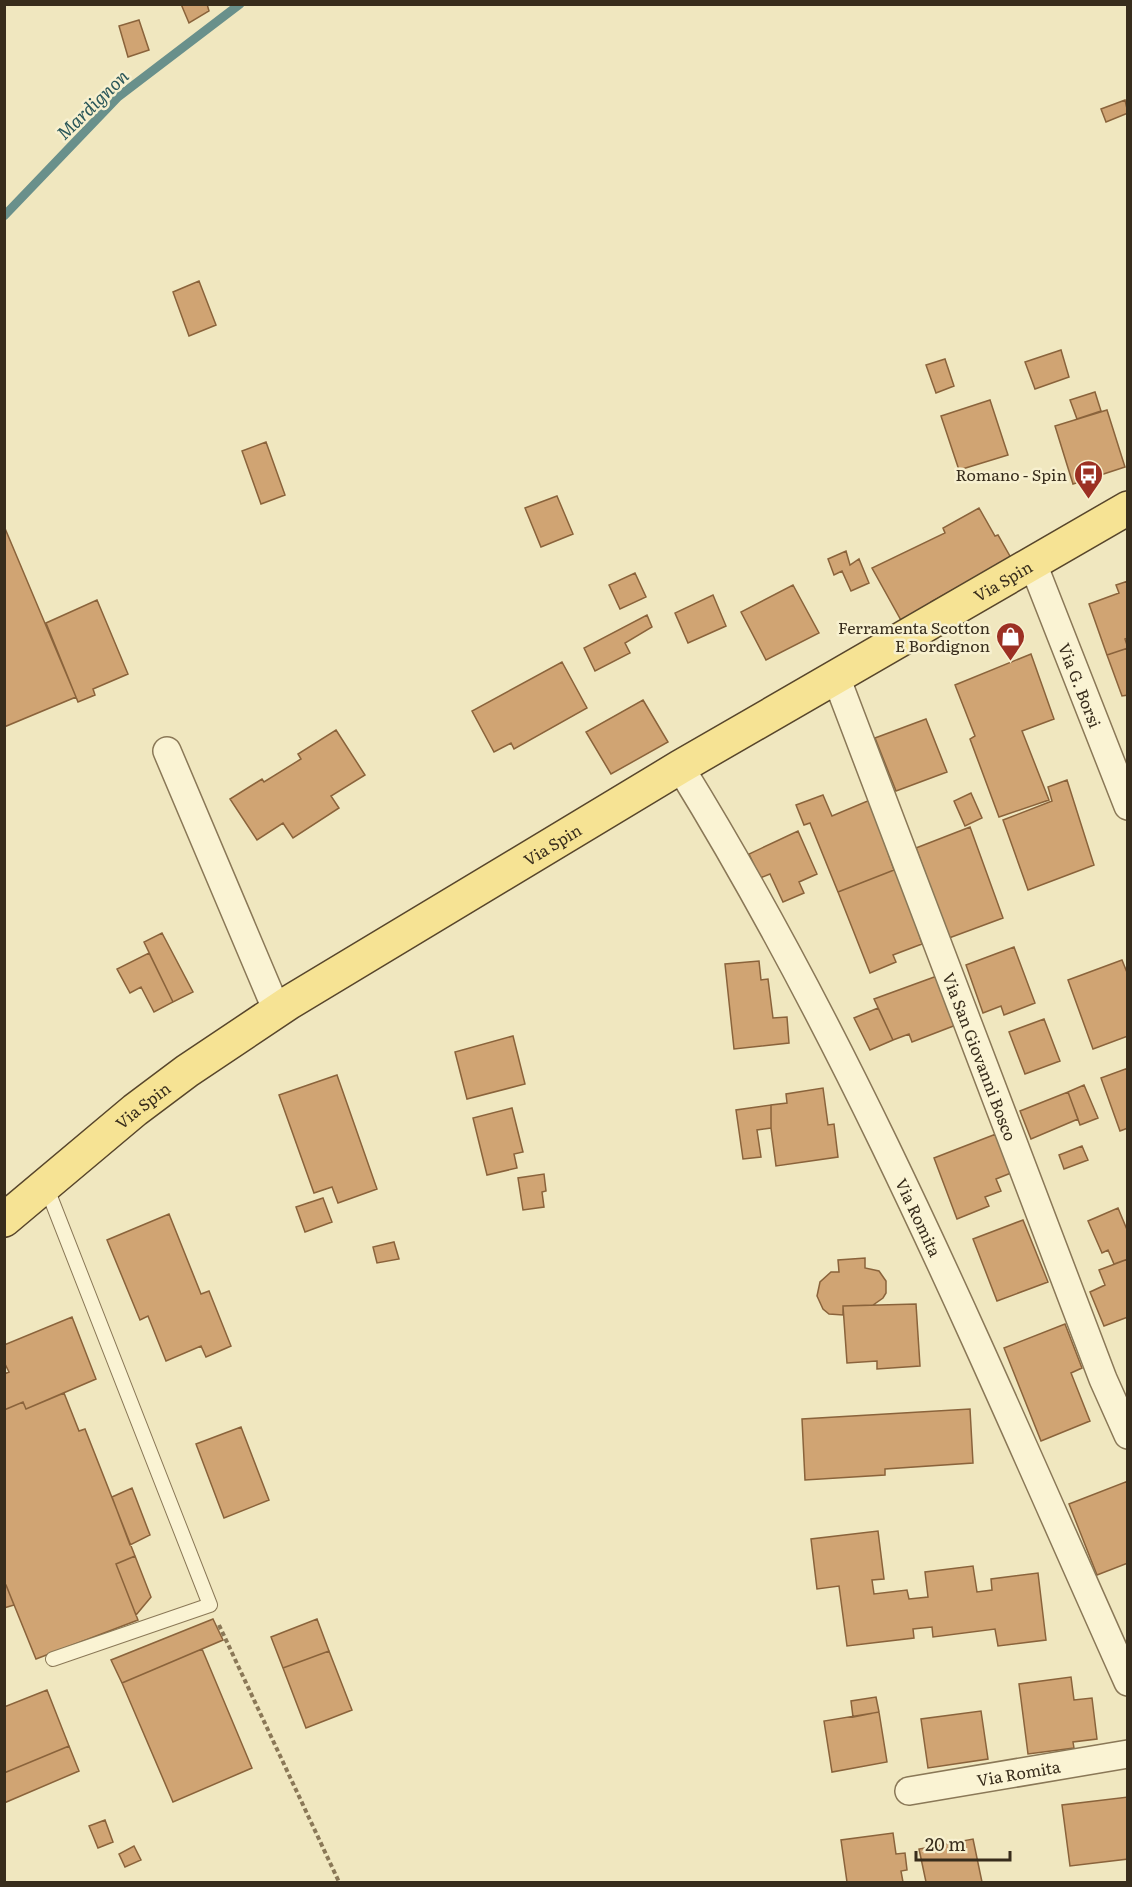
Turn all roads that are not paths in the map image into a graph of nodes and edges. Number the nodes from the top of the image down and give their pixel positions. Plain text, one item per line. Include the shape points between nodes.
1 (1128, 508) edge
2 (1033, 564) junction
3 (836, 677) junction
4 (167, 751) dead end
5 (680, 767) junction
6 (1128, 806) edge
7 (277, 1011) junction
8 (46, 1184) junction
9 (4, 1220) edge
10 (1128, 1435) edge
11 (53, 1659) dead end
12 (1128, 1682) edge
13 (1128, 1754) edge
14 (909, 1791) dead end

1 - 2 main road, Via Spin
2 - 3 main road, Via Spin
2 - 6 street, Via G. Borsi
3 - 5 main road, Via Spin
3 - 10 street, Via San Giovanni Bosco
4 - 7 street
5 - 7 main road, Via Spin
5 - 12 street, Via Romita via 805,986 884,1143
7 - 8 main road, Via Spin via 187,1071
8 - 9 main road, Via Spin
8 - 11 lane via 210,1605
13 - 14 street, Via Romita

